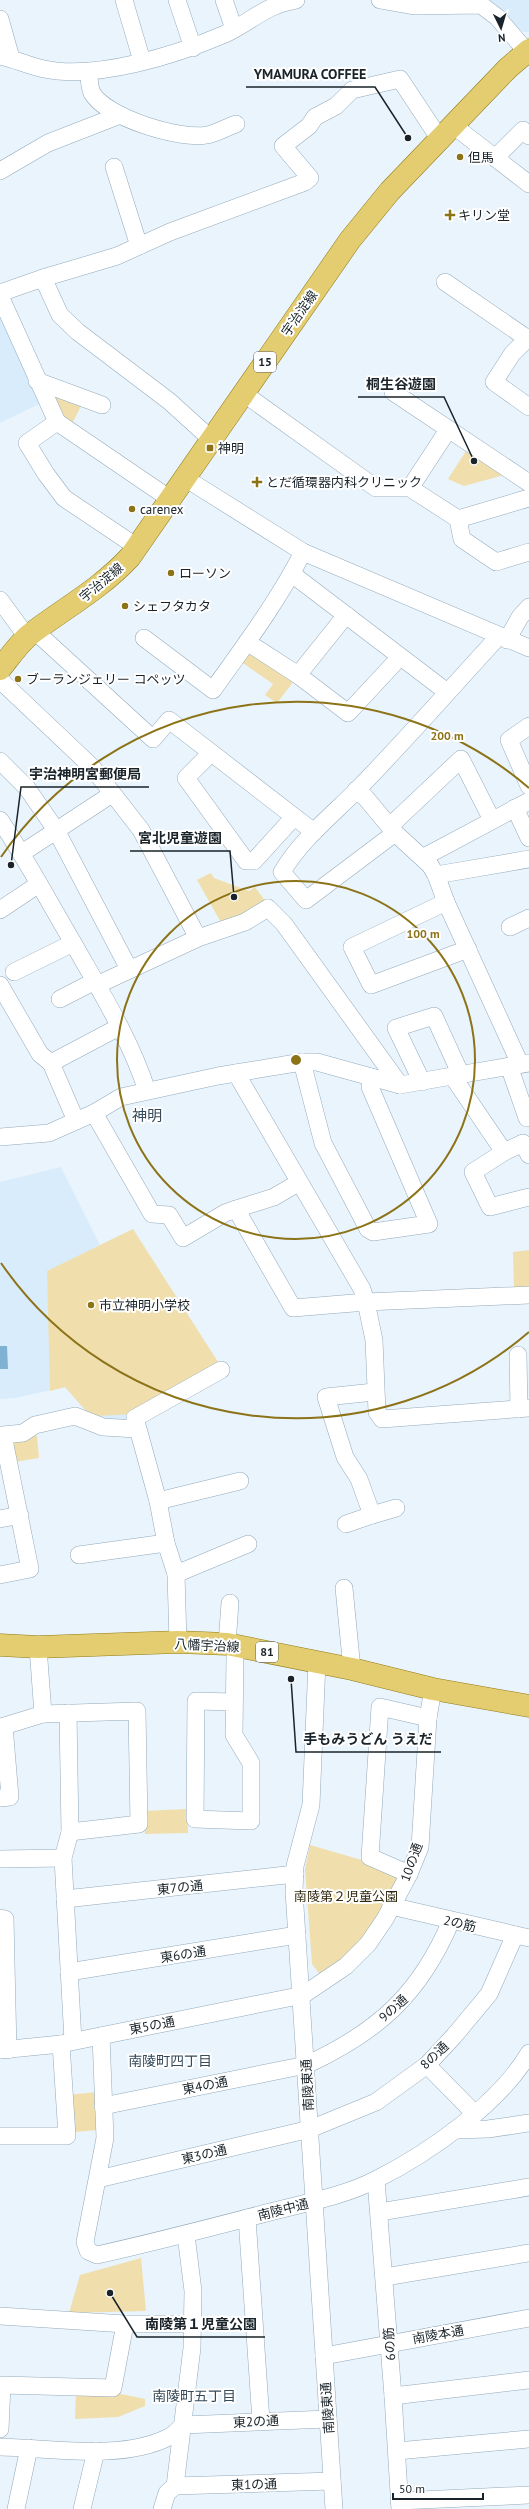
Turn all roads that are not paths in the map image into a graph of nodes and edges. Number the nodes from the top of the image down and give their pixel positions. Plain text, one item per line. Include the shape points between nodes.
1 (124, 0) edge
2 (177, 0) edge
3 (224, 0) edge
4 (296, 0) edge
5 (380, 0) edge
6 (268, 4) edge
7 (0, 19) edge
8 (234, 29) junction
9 (193, 48) junction
10 (528, 51) edge
11 (5, 57) edge
12 (142, 61) junction
13 (89, 72) junction
14 (120, 116) junction
15 (236, 124) dead end
16 (447, 133) junction
17 (529, 136) edge
18 (496, 158) junction
19 (114, 167) dead end
20 (0, 171) edge
21 (529, 184) edge
22 (139, 246) junction
23 (43, 278) junction
24 (445, 282) dead end
25 (1, 289) edge
26 (528, 338) edge
27 (38, 381) junction
28 (393, 392) dead end
29 (243, 393) junction
30 (102, 405) dead end
31 (529, 407) edge
32 (57, 422) junction
33 (448, 430) junction
34 (212, 439) junction
35 (185, 478) junction
36 (529, 484) edge
37 (410, 488) junction
38 (529, 498) edge
39 (170, 499) junction
40 (458, 519) junction
41 (137, 547) junction
42 (303, 552) junction
43 (529, 552) edge
44 (292, 574) junction
45 (0, 600) edge
46 (529, 607) edge
47 (346, 615) junction
48 (31, 634) junction
49 (144, 638) dead end
50 (503, 638) junction
51 (247, 642) junction
52 (529, 648) edge
53 (400, 658) junction
54 (0, 669) edge
55 (298, 675) junction
56 (0, 680) edge
57 (447, 692) junction
58 (529, 726) edge
59 (211, 753) junction
60 (0, 761) edge
61 (529, 786) edge
62 (356, 790) junction
63 (112, 794) junction
64 (522, 804) edge
65 (294, 817) junction
66 (0, 820) edge
67 (492, 820) junction
68 (392, 829) junction
69 (56, 830) junction
70 (314, 832) junction
71 (529, 838) edge
72 (22, 853) junction
73 (424, 857) junction
74 (529, 860) edge
75 (436, 875) junction
76 (39, 884) junction
77 (446, 902) junction
78 (0, 910) edge
79 (529, 918) edge
80 (510, 927) dead end
81 (198, 938) junction
82 (73, 943) junction
83 (468, 949) junction
84 (129, 969) junction
85 (14, 972) dead end
86 (96, 983) junction
87 (0, 985) edge
88 (60, 999) dead end
89 (119, 1027) junction
90 (302, 1062) junction
91 (51, 1063) junction
92 (519, 1064) edge
93 (236, 1073) junction
94 (457, 1076) junction
95 (371, 1077) junction
96 (422, 1082) junction
97 (400, 1086) junction
98 (147, 1091) junction
99 (94, 1113) junction
100 (527, 1118) dead end
101 (76, 1121) junction
102 (0, 1137) edge
103 (504, 1152) junction
104 (529, 1155) edge
105 (298, 1183) junction
106 (529, 1197) edge
107 (236, 1209) junction
108 (529, 1295) edge
109 (366, 1302) junction
110 (518, 1355) dead end
111 (221, 1370) dead end
112 (374, 1392) junction
113 (524, 1409) edge
114 (136, 1428) junction
115 (2, 1435) edge
116 (4, 1460) edge
117 (240, 1481) dead end
118 (158, 1501) junction
119 (396, 1508) dead end
120 (20, 1514) junction
121 (372, 1515) junction
122 (0, 1519) edge
123 (346, 1524) dead end
124 (166, 1544) junction
125 (248, 1544) dead end
126 (80, 1555) dead end
127 (176, 1574) junction
128 (0, 1575) edge
129 (344, 1588) dead end
130 (230, 1602) dead end
131 (178, 1642) junction
132 (0, 1645) edge
133 (234, 1645) junction
134 (38, 1647) junction
135 (317, 1662) junction
136 (352, 1669) junction
137 (433, 1688) junction
138 (233, 1702) junction
139 (529, 1706) edge
140 (68, 1713) junction
141 (43, 1714) junction
142 (428, 1718) junction
143 (0, 1798) edge
144 (70, 1832) junction
145 (63, 1858) junction
146 (0, 1859) edge
147 (295, 1874) junction
148 (409, 1874) junction
149 (65, 1899) junction
150 (391, 1906) junction
151 (0, 1918) edge
152 (451, 1922) junction
153 (297, 1935) junction
154 (522, 1937) edge
155 (69, 1972) junction
156 (2, 1976) edge
157 (303, 1995) junction
158 (102, 2036) junction
159 (67, 2042) junction
160 (4, 2050) edge
161 (528, 2056) edge
162 (306, 2065) junction
163 (427, 2065) junction
164 (103, 2106) junction
165 (475, 2114) junction
166 (529, 2123) edge
167 (310, 2129) junction
168 (455, 2130) junction
169 (0, 2136) edge
170 (98, 2179) junction
171 (376, 2180) junction
172 (529, 2187) edge
173 (314, 2201) junction
174 (380, 2212) junction
175 (247, 2218) junction
176 (186, 2235) junction
177 (529, 2253) edge
178 (385, 2277) junction
179 (0, 2316) edge
180 (529, 2318) edge
181 (125, 2324) junction
182 (192, 2324) junction
183 (389, 2343) junction
184 (324, 2356) junction
185 (529, 2380) edge
186 (393, 2396) junction
187 (328, 2419) junction
188 (260, 2421) junction
189 (183, 2425) junction
190 (0, 2429) edge
191 (529, 2439) edge
192 (0, 2447) edge
193 (29, 2448) junction
194 (96, 2451) junction
195 (397, 2451) junction
196 (332, 2481) junction
197 (176, 2486) junction
198 (529, 2494) edge
199 (399, 2505) edge
200 (16, 2509) edge
201 (82, 2509) edge
202 (162, 2509) edge
203 (334, 2509) edge

1 - 12 street
2 - 9 street
3 - 8 street
4 - 6 street
5 - 10 street via 414,6 481,5 497,17
6 - 8 street
7 - 11 street
8 - 9 street
9 - 12 street
10 - 16 main road, 宇治淀線 / 15 via 508,68
11 - 13 street via 45,69
12 - 13 street
13 - 14 street via 93,93
14 - 15 street via 154,128 192,136 207,135
14 - 20 street via 48,143
16 - 18 street
16 - 22 street via 400,79 352,90 336,106 315,117 309,126 282,146 310,178 305,182
16 - 29 main road, 宇治淀線 / 15 via 390,191 350,240
17 - 18 street via 523,130
18 - 21 street
19 - 22 street
22 - 23 street via 117,256
23 - 25 street
23 - 34 street via 60,315 78,332 169,401
24 - 26 street
25 - 27 street
26 - 31 street via 512,354 494,382
27 - 30 street
27 - 32 street
28 - 33 street
29 - 34 main road, 宇治淀線 / 15
29 - 37 street via 376,488
32 - 39 street
32 - 41 street via 27,443 46,474 64,498
33 - 36 street
33 - 37 street
34 - 35 main road, 宇治淀線 / 15
35 - 39 main road, 宇治淀線 / 15
35 - 42 street
37 - 40 street
38 - 40 street
39 - 41 main road, 宇治淀線 / 15
40 - 43 street via 462,539 496,562
41 - 48 main road, 宇治淀線 / 15 via 110,578
42 - 44 street
42 - 50 street
44 - 47 street
44 - 51 street
45 - 48 street
46 - 50 street
47 - 53 street
47 - 55 street
48 - 54 main road, 宇治淀線 / 15
48 - 59 street via 153,739 169,720
49 - 51 street via 213,690
50 - 52 street
50 - 57 street
51 - 55 street
53 - 55 street via 348,713
53 - 57 street
56 - 63 street via 92,767
57 - 62 street
58 - 61 street via 509,740
59 - 65 street
59 - 65 street via 186,778 246,861 254,861
60 - 69 street via 26,788
62 - 68 street
62 - 70 street
63 - 69 street
63 - 81 street via 141,830
64 - 67 street
64 - 71 street
65 - 70 street
66 - 72 street
67 - 68 street via 461,758
67 - 73 street
68 - 70 street via 306,900 282,872
68 - 73 street
69 - 72 street
69 - 84 street
72 - 76 street
73 - 75 street
74 - 75 street
75 - 77 street
76 - 78 street
76 - 82 street
77 - 83 street
77 - 83 street via 352,947 371,984
79 - 80 street
81 - 84 street
81 - 97 street via 245,922 268,908 284,924
82 - 85 street
82 - 86 street
83 - 92 street
84 - 86 street
86 - 88 street
86 - 89 street
87 - 91 street via 40,1054
89 - 91 street
89 - 98 street
90 - 93 street
90 - 95 street via 317,1062
90 - 95 street via 323,1144 368,1229 373,1232 429,1224 370,1087
91 - 101 street
92 - 94 street
92 - 100 street
93 - 98 street
93 - 105 street
94 - 96 street
94 - 96 street via 434,1016 396,1028
94 - 103 street
95 - 97 street
96 - 97 street
98 - 99 street via 121,1098
99 - 101 street
99 - 107 street via 152,1214 168,1215 183,1238
101 - 102 street via 49,1132
103 - 104 street via 523,1142
103 - 106 street via 473,1172 490,1208
105 - 107 street via 274,1197
105 - 109 street via 362,1289
107 - 109 street via 293,1308
108 - 109 street
109 - 112 street via 374,1340
110 - 113 street
111 - 114 street via 135,1418
112 - 113 street via 377,1412 382,1419
112 - 121 street via 326,1397 345,1457 359,1479
114 - 115 street via 104,1426 75,1416 35,1425 23,1433
114 - 118 street
115 - 116 street
116 - 120 street
117 - 118 street
118 - 124 street
119 - 121 street
120 - 122 street
120 - 128 street via 30,1569
121 - 123 street
124 - 126 street
124 - 127 street
125 - 127 street
127 - 131 street
129 - 136 street
130 - 133 street
131 - 133 main road, 八幡宇治線 / 81
131 - 134 main road, 八幡宇治線 / 81
132 - 134 main road, 八幡宇治線 / 81
133 - 135 main road, 八幡宇治線 / 81
133 - 138 street
134 - 141 street
135 - 136 main road, 八幡宇治線 / 81
135 - 147 street, 南陵東通 via 311,1805
136 - 137 main road, 八幡宇治線 / 81
137 - 139 main road, 八幡宇治線 / 81
137 - 142 street, 10の通
138 - 138 street via 234,1735 251,1763 250,1821 195,1819 196,1701
140 - 141 street
140 - 144 street
140 - 144 street via 137,1711 139,1816 139,1824
141 - 143 street via 4,1726 10,1798
142 - 148 street, 10の通 via 420,1847
142 - 148 street via 380,1707 370,1857
144 - 145 street
145 - 146 street
145 - 149 street
147 - 149 street, 東7の通
147 - 153 street, 南陵東通
148 - 150 street, 10の通
149 - 155 street
150 - 152 street, 2の筋
150 - 157 street, 10の通 via 377,1932 358,1954 332,1977
151 - 156 street via 5,1919
152 - 154 street, 2の筋
152 - 162 street, 9の通 via 429,1967 399,2004 354,2038
153 - 155 street, 東6の通
153 - 157 street, 南陵東通
154 - 163 street, 8の通 via 488,1994
155 - 159 street
156 - 160 street
157 - 158 street, 東5の通
157 - 162 street, 南陵東通
158 - 159 street, 東5の通
158 - 164 street
159 - 160 street, 東5の通
159 - 169 street via 67,2136
161 - 165 street, 南陵中通
162 - 164 street, 東4の通
162 - 167 street, 南陵東通
163 - 165 street
163 - 167 street, 8の通 via 376,2102
164 - 170 street via 106,2138
165 - 168 street, 南陵中通
166 - 168 street via 488,2129
167 - 170 street, 東3の通
167 - 173 street, 南陵東通
168 - 171 street, 南陵中通 via 421,2154
170 - 176 street, 南陵中通 via 85,2242 88,2252 97,2255
171 - 173 street, 南陵中通
171 - 174 street, 6の筋
172 - 174 street
173 - 175 street, 南陵中通
173 - 184 street, 南陵東通
174 - 178 street, 6の筋
175 - 176 street, 南陵中通
175 - 188 street
176 - 182 street via 193,2291
177 - 178 street
178 - 183 street, 6の筋
179 - 181 street
180 - 183 street, 南陵本通
181 - 182 street
181 - 190 street via 113,2388 2,2385
182 - 189 street via 192,2348
183 - 184 street, 南陵本通
183 - 186 street, 6の筋
184 - 187 street, 南陵東通
185 - 186 street
186 - 195 street, 6の筋
187 - 188 street, 東2の通
187 - 196 street, 南陵東通
188 - 189 street, 東2の通
189 - 194 street via 170,2437 150,2443
189 - 197 street
191 - 195 street
192 - 193 street
193 - 194 street
193 - 200 street
194 - 201 street
195 - 199 street, 6の筋
196 - 197 street, 東1の通
196 - 203 street, 南陵東通
197 - 202 street via 167,2493
198 - 199 street

